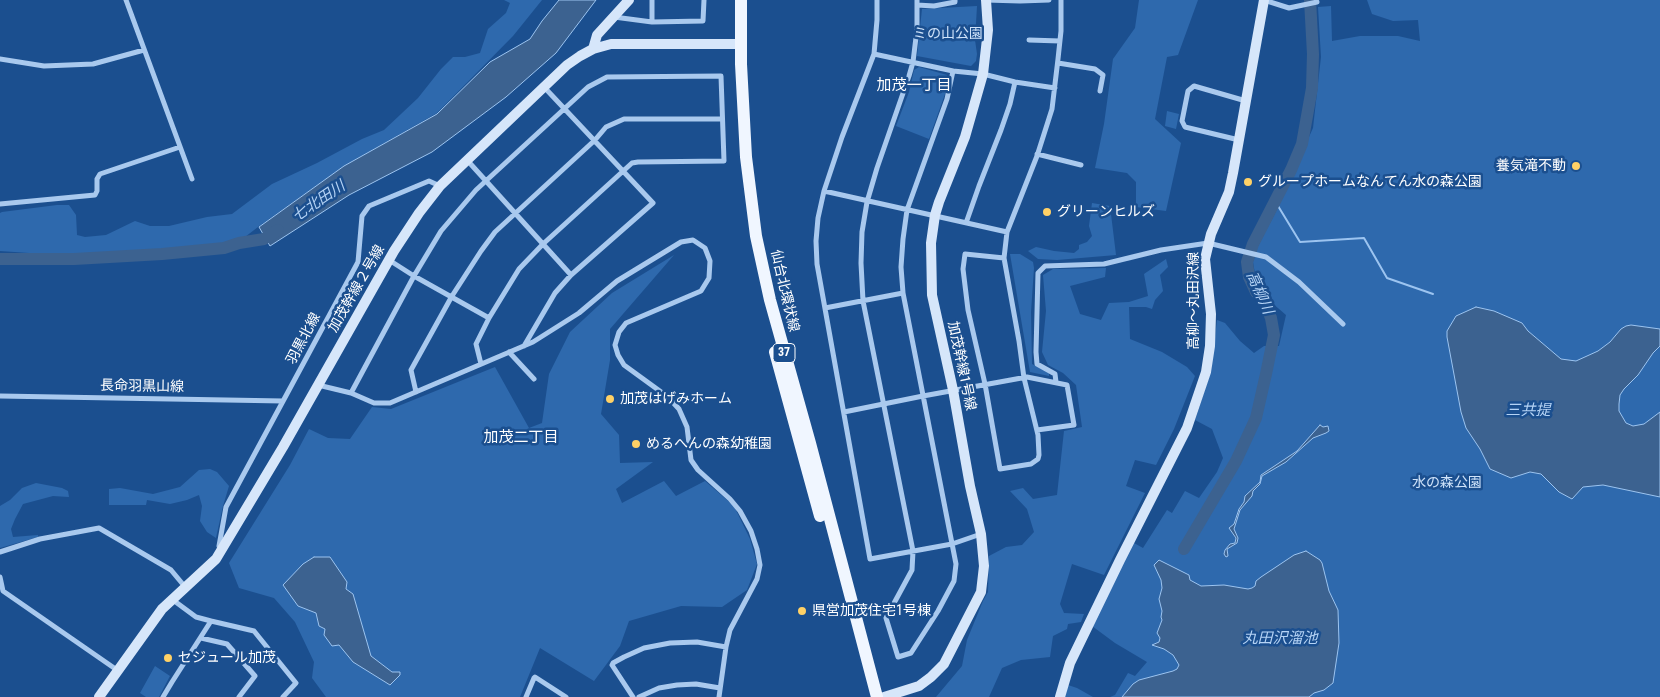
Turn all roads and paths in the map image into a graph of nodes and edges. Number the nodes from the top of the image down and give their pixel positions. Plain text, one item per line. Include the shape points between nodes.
1 (126, 0) edge
2 (629, 0) edge
3 (652, 0) edge
4 (704, 0) edge
5 (734, 0) edge
6 (741, 0) edge
7 (877, 0) edge
8 (956, 0) edge
9 (986, 0) edge
10 (1049, 0) edge
11 (1061, 0) edge
12 (1264, 0) edge
13 (1020, 1) edge
14 (1317, 2) dead end
15 (917, 3) edge
16 (614, 17) junction
17 (652, 22) junction
18 (1029, 40) dead end
19 (1060, 40) junction
20 (737, 44) junction
21 (593, 49) junction
22 (144, 50) junction
23 (874, 54) junction
24 (0, 59) edge
25 (913, 62) junction
26 (1058, 63) junction
27 (953, 72) junction
28 (983, 74) junction
29 (1015, 82) junction
30 (544, 86) junction
31 (1054, 88) junction
32 (1100, 91) dead end
33 (1246, 101) junction
34 (566, 109) junction
35 (722, 119) junction
36 (595, 140) junction
37 (1239, 140) junction
38 (180, 147) junction
39 (1038, 154) junction
40 (466, 159) junction
41 (1081, 165) dead end
42 (624, 172) junction
43 (192, 179) dead end
44 (486, 182) junction
45 (440, 186) junction
46 (824, 191) junction
47 (867, 202) junction
48 (0, 204) edge
49 (907, 210) junction
50 (515, 213) junction
51 (935, 215) junction
52 (966, 223) junction
53 (1007, 232) junction
54 (1208, 243) junction
55 (543, 244) junction
56 (1004, 258) junction
57 (390, 260) junction
58 (571, 275) junction
59 (414, 276) junction
60 (903, 293) junction
61 (452, 296) junction
62 (863, 301) junction
63 (825, 308) junction
64 (489, 318) junction
65 (1343, 324) dead end
66 (524, 346) junction
67 (509, 352) junction
68 (481, 364) junction
69 (1024, 378) junction
70 (534, 379) dead end
71 (1056, 382) junction
72 (984, 384) junction
73 (318, 385) junction
74 (953, 390) junction
75 (416, 392) junction
76 (351, 393) junction
77 (0, 396) edge
78 (923, 396) junction
79 (283, 401) junction
80 (882, 404) junction
81 (844, 412) junction
82 (1037, 430) junction
83 (981, 534) junction
84 (952, 544) junction
85 (223, 548) junction
86 (913, 551) junction
87 (0, 552) edge
88 (0, 578) edge
89 (186, 588) junction
90 (173, 600) junction
91 (211, 621) junction
92 (200, 638) junction
93 (726, 647) junction
94 (117, 670) junction
95 (720, 688) junction
96 (99, 697) edge
97 (163, 697) edge
98 (239, 697) edge
99 (283, 697) edge
100 (526, 697) edge
101 (566, 697) edge
102 (633, 697) edge
103 (639, 697) edge
104 (719, 697) edge
105 (868, 697) edge
106 (876, 697) edge
107 (884, 697) edge
108 (1060, 697) edge

1 - 22 street
2 - 16 street
3 - 17 street
4 - 17 street via 704,21
5 - 20 main road, 仙台北環状線 / 37
6 - 20 main road, 仙台北環状線 / 37
7 - 23 street
8 - 15 street via 934,6
9 - 13 street
9 - 28 street, 加茂幹線1号線 via 988,30
10 - 13 street
11 - 19 street
12 - 14 street via 1289,8
12 - 33 street, 高柳～丸田沢線
15 - 25 street
16 - 17 street
16 - 21 street via 597,35
18 - 19 street
19 - 26 street
20 - 21 street, 加茂幹線２号線 via 611,44
20 - 105 main road, 仙台北環状線 / 37 via 738,158 761,299
20 - 106 main road, 仙台北環状線 / 37 via 746,157 760,254
21 - 30 street, 加茂幹線２号線 via 567,65
22 - 24 street via 94,64 44,66
22 - 38 street
23 - 25 street
23 - 46 street
25 - 27 street
25 - 47 street
26 - 31 street
26 - 32 street via 1095,68 1103,74
27 - 28 street
27 - 49 street via 947,98
28 - 29 street
28 - 51 street, 加茂幹線1号線 via 965,137
29 - 31 street
29 - 52 street via 1001,130
30 - 34 street
30 - 40 street, 加茂幹線２号線
31 - 39 street via 1052,109
33 - 37 street, 高柳～丸田沢線
33 - 37 street via 1194,86 1188,91 1182,121 1185,127
34 - 35 street via 588,87 607,77 721,76
34 - 36 street
34 - 44 street
35 - 36 street via 624,119 606,127
35 - 42 street via 724,160 638,162 632,163
36 - 42 street
36 - 50 street
37 - 54 street, 高柳～丸田沢線 via 1229,192
38 - 43 street
38 - 48 street via 100,174 95,195
39 - 41 street
39 - 53 street
40 - 44 street
40 - 45 street, 加茂幹線２号線
42 - 55 street
42 - 58 street via 653,204
44 - 50 street
44 - 59 street via 441,231
45 - 57 street, 加茂幹線２号線
45 - 79 street, 羽黒北線 via 429,181 369,206 362,216 358,262
46 - 47 street
46 - 63 street via 816,241
47 - 49 street
47 - 62 street via 860,263
49 - 51 street
49 - 60 street via 902,240
50 - 55 street
50 - 61 street via 480,251
51 - 52 street
51 - 74 street, 加茂幹線1号線 via 931,243 932,295
52 - 53 street
53 - 56 street
54 - 65 street via 1266,257 1299,282
54 - 71 street via 1104,264 1045,266 1038,273 1037,364 1055,374
54 - 108 street, 高柳～丸田沢線 via 1205,259 1211,314 1206,372 1187,428 1070,664
55 - 58 street
55 - 64 street via 519,269
56 - 69 street
56 - 72 street via 964,254 965,289
57 - 59 street
57 - 73 street, 加茂幹線２号線
58 - 66 street via 556,293
59 - 61 street
59 - 76 street
60 - 62 street
60 - 78 street
61 - 64 street
61 - 75 street via 411,370
62 - 63 street
62 - 80 street
63 - 81 street
64 - 68 street via 476,344
66 - 67 street
66 - 93 street via 578,313 617,281 681,242 693,240 705,248 710,261 709,278 701,291 626,324 615,345 624,365 679,409 687,427 691,460 736,505 754,539 759,558 757,580 733,624
67 - 68 street
67 - 70 street
68 - 75 street
69 - 71 street
69 - 72 street
69 - 82 street
71 - 82 street via 1067,385 1074,425
72 - 74 street
72 - 82 street via 1000,469 1031,464 1038,459
73 - 76 street
73 - 85 street, 加茂幹線２号線
74 - 78 street
74 - 83 street, 加茂幹線1号線
75 - 76 street via 390,403 374,403
77 - 79 street, 長命羽黒山線
78 - 80 street
78 - 84 street
79 - 85 street, 羽黒北線 via 226,507 219,546
80 - 81 street
80 - 86 street
81 - 86 street via 870,559
83 - 84 street
83 - 107 street, 加茂幹線1号線 via 984,566 981,592 944,664 919,686
84 - 86 street
84 - 86 street via 956,564 954,581 911,654 898,657 886,618 912,570
85 - 89 street, 加茂幹線２号線
87 - 89 street via 40,539 99,528 171,570
88 - 94 street via 3,591
89 - 90 street, 加茂幹線２号線
90 - 91 street via 196,617
90 - 94 street, 加茂幹線２号線 via 162,609
91 - 92 street
91 - 99 street via 254,631 296,683
92 - 97 street
92 - 98 street via 227,644 256,676
93 - 95 street
93 - 102 street via 697,642 670,643 638,651 613,663
94 - 96 street, 加茂幹線２号線
95 - 103 street via 677,685 659,688
95 - 104 street
100 - 101 street via 535,677

